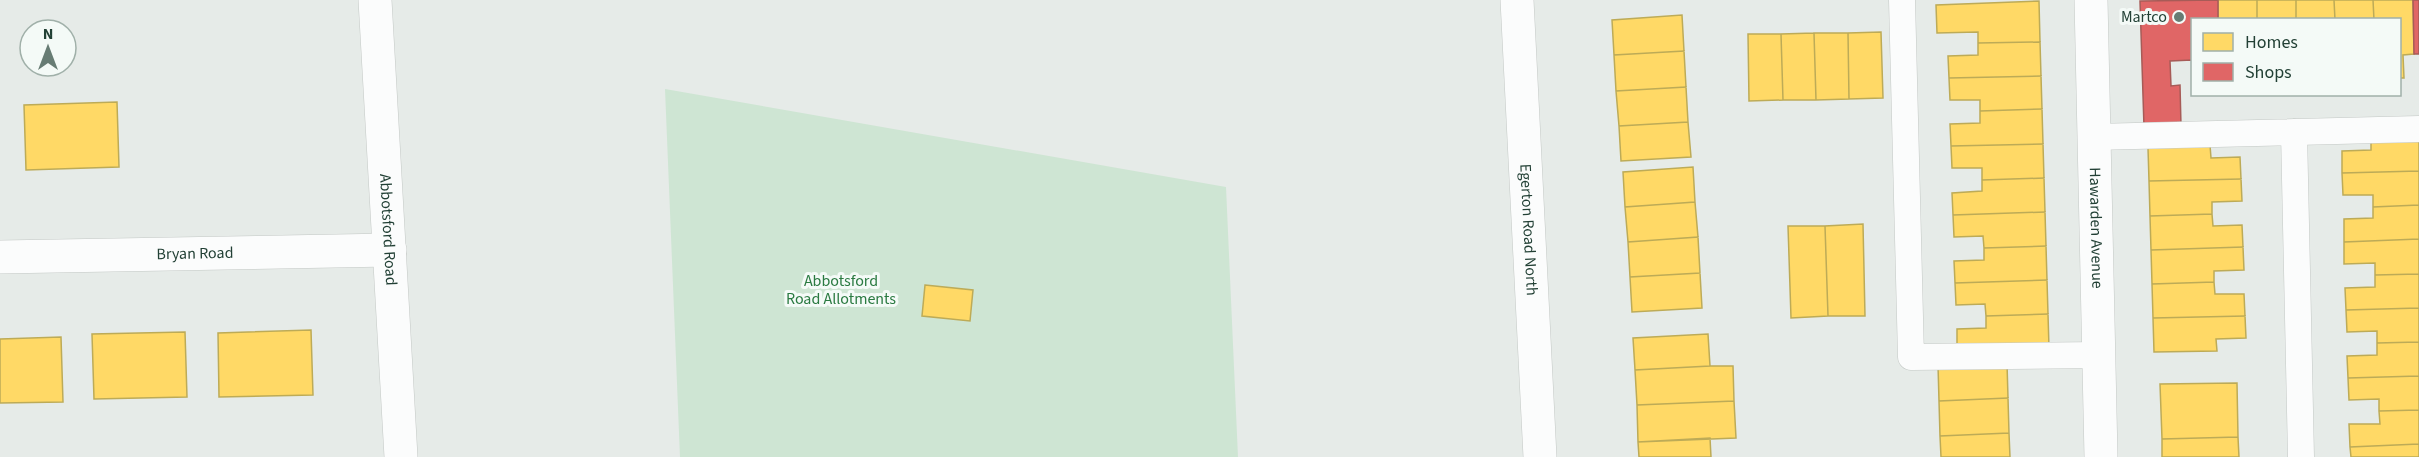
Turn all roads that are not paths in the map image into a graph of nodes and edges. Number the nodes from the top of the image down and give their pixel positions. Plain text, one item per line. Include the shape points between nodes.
1 (375, 0) edge
2 (1517, 0) edge
3 (1902, 0) edge
4 (2091, 0) edge
5 (2419, 129) edge
6 (2294, 132) junction
7 (2094, 137) junction
8 (390, 250) junction
9 (0, 257) edge
10 (2099, 355) junction
11 (401, 457) edge
12 (1540, 457) edge
13 (2101, 457) edge
14 (2301, 457) edge

1 - 8 street, Abbotsford Road
2 - 12 street, Egerton Road North
3 - 10 lane via 1911,357
4 - 7 street, Hawarden Avenue
5 - 6 lane
6 - 7 lane
6 - 14 lane
7 - 10 street, Hawarden Avenue
8 - 9 street, Bryan Road
8 - 11 street, Abbotsford Road
10 - 13 street, Hawarden Avenue

